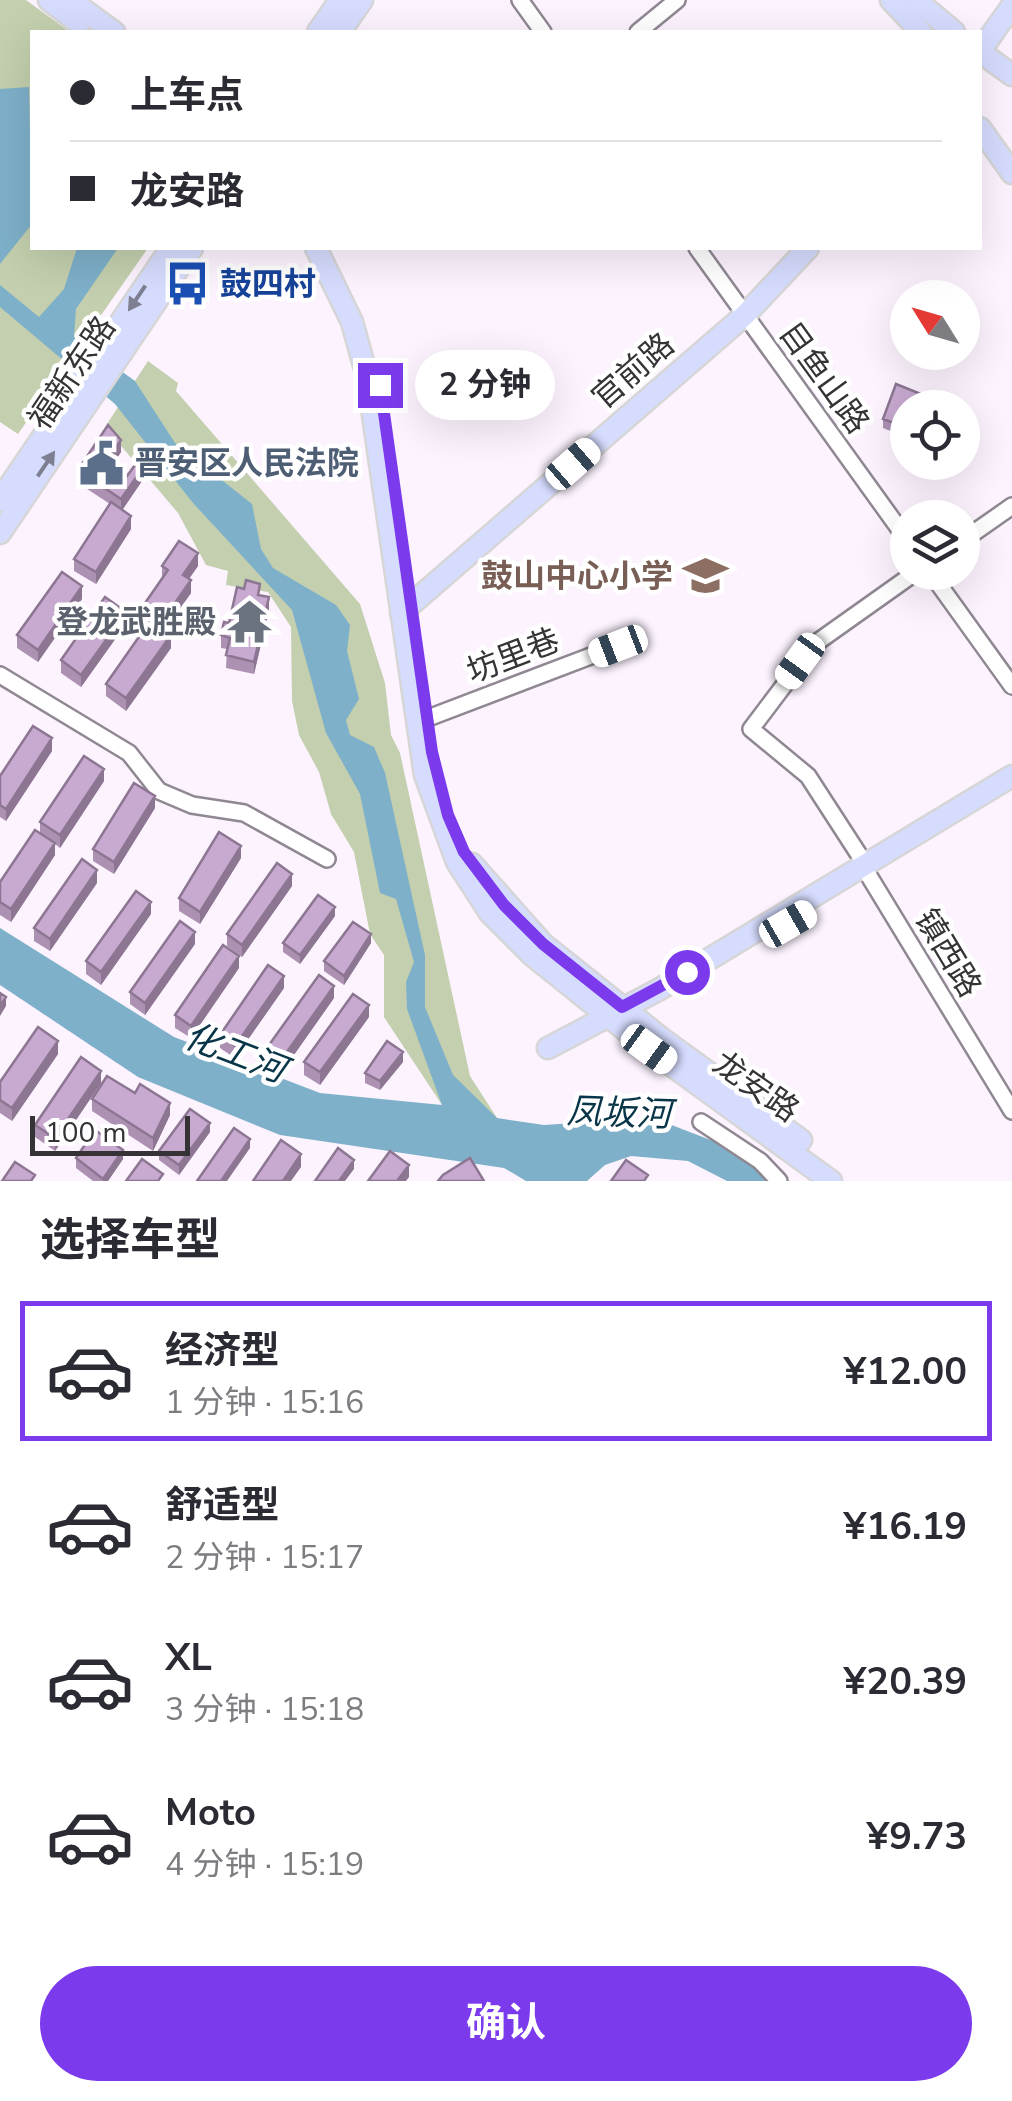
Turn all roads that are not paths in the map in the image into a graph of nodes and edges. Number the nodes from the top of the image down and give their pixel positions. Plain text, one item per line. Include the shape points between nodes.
1 (49, 0) edge
2 (70, 0) edge
3 (340, 0) edge
4 (362, 0) edge
5 (520, 0) edge
6 (677, 0) edge
7 (892, 0) edge
8 (916, 0) edge
9 (1000, 0) edge
10 (1012, 6) edge
11 (89, 30) edge
12 (111, 30) edge
13 (319, 30) edge
14 (341, 30) edge
15 (542, 30) edge
16 (640, 30) edge
17 (919, 30) edge
18 (952, 30) edge
19 (978, 30) edge
20 (982, 48) edge
21 (982, 52) edge
22 (1012, 75) edge
23 (982, 131) edge
24 (1012, 173) edge
25 (170, 250) edge
26 (190, 250) edge
27 (317, 250) edge
28 (332, 250) edge
29 (698, 250) edge
30 (792, 250) edge
31 (806, 250) edge
32 (742, 311) junction
33 (110, 354) junction
34 (86, 389) junction
35 (0, 500) edge
36 (1012, 506) edge
37 (890, 516) edge
38 (980, 528) edge
39 (0, 532) edge
40 (890, 590) edge
41 (943, 590) edge
42 (405, 602) junction
43 (618, 646) dead end
44 (0, 676) edge
45 (1012, 686) edge
46 (428, 718) junction
47 (1012, 776) edge
48 (1012, 789) edge
49 (327, 859) dead end
50 (867, 870) junction
51 (618, 1014) junction
52 (551, 1052) dead end
53 (1012, 1111) edge
54 (701, 1122) dead end
55 (778, 1181) edge
56 (831, 1181) edge
57 (848, 1181) edge

1 - 11 main road
2 - 12 main road
3 - 13 main road
4 - 14 main road
5 - 15 street
6 - 16 street
7 - 17 main road
8 - 18 main road
9 - 19 main road
10 - 20 main road
21 - 22 main road
23 - 24 main road
25 -> 33 main road, 福新东路
26 - 33 main road, 福新东路
27 - 42 main road, 龙安路 via 366,370
28 - 42 main road, 龙安路 via 375,358
29 - 32 street, 目鱼山路
30 - 32 main road, 官前路
31 - 32 main road, 官前路
32 - 37 street, 目鱼山路
32 - 42 main road, 官前路
33 - 34 main road, 福新东路
34 - 35 main road, 福新东路
39 -> 34 main road, 福新东路
36 - 38 street
40 - 50 street, 镇西路 via 816,642 751,729 808,776
41 - 45 street
42 - 46 main road, 龙安路
42 - 51 main road, 龙安路 via 425,775 457,862 504,928
43 - 46 street, 坊里巷
44 - 49 street via 128,753 159,791 192,805 244,813
46 - 51 main road, 龙安路 via 448,815 476,871
47 - 50 main road
48 - 50 main road
50 - 51 main road
50 - 53 street, 镇西路
51 - 52 main road
51 - 56 main road, 龙安路
51 - 57 main road, 龙安路 via 807,1145
54 - 55 street via 760,1160

